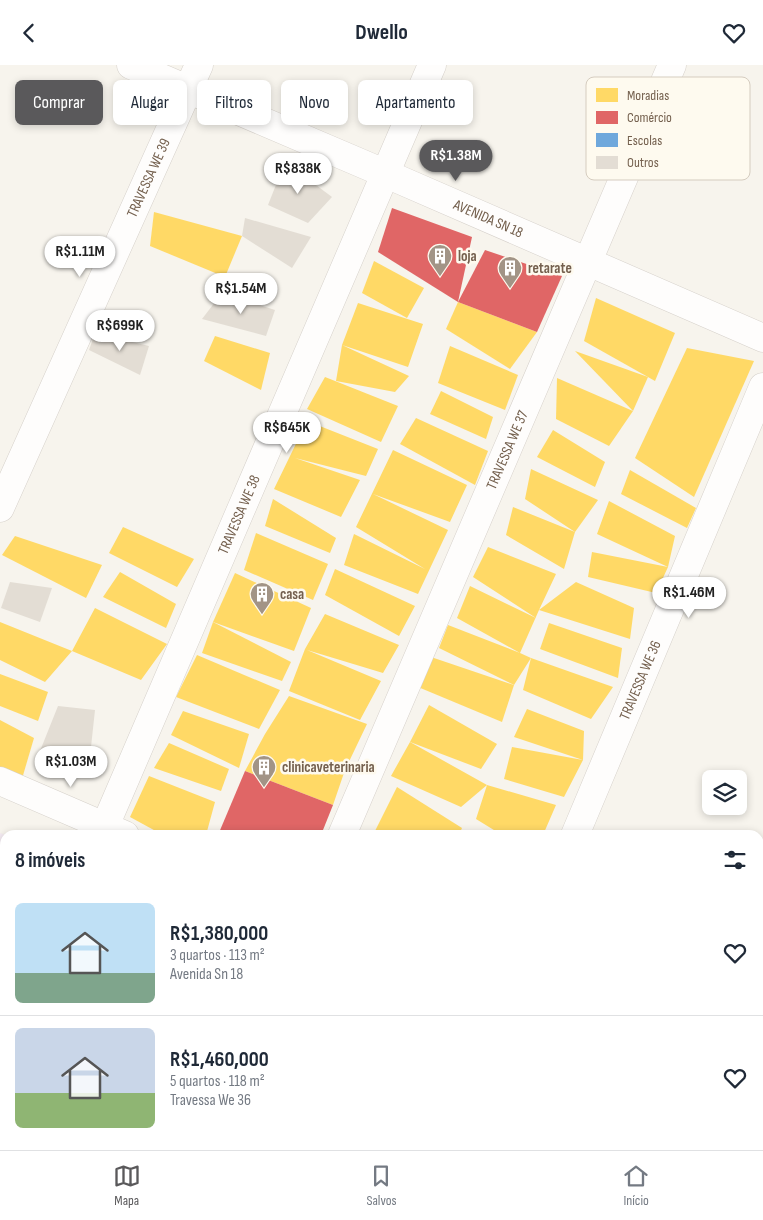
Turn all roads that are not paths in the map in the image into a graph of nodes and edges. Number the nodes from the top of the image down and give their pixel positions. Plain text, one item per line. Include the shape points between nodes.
1 (131, 65) edge
2 (199, 65) edge
3 (432, 65) edge
4 (672, 65) edge
5 (667, 77) edge
6 (188, 91) junction
7 (384, 173) junction
8 (623, 180) edge
9 (587, 263) junction
10 (763, 338) edge
11 (763, 387) edge
12 (0, 508) edge
13 (0, 781) edge
14 (113, 830) edge
15 (115, 830) edge
16 (344, 830) edge
17 (577, 830) edge

1 - 6 street, AVENIDA SN 18
2 - 6 street, TRAVESSA WE 39
3 - 7 street, TRAVESSA WE 38
4 - 5 street, TRAVESSA WE 37
6 - 7 street, AVENIDA SN 18
6 - 12 street, TRAVESSA WE 39
7 - 9 street, AVENIDA SN 18
7 - 15 street, TRAVESSA WE 38
8 - 9 street, TRAVESSA WE 37
9 - 10 street, AVENIDA SN 18
9 - 16 street, TRAVESSA WE 37
11 - 17 street, TRAVESSA WE 36
13 - 14 street

